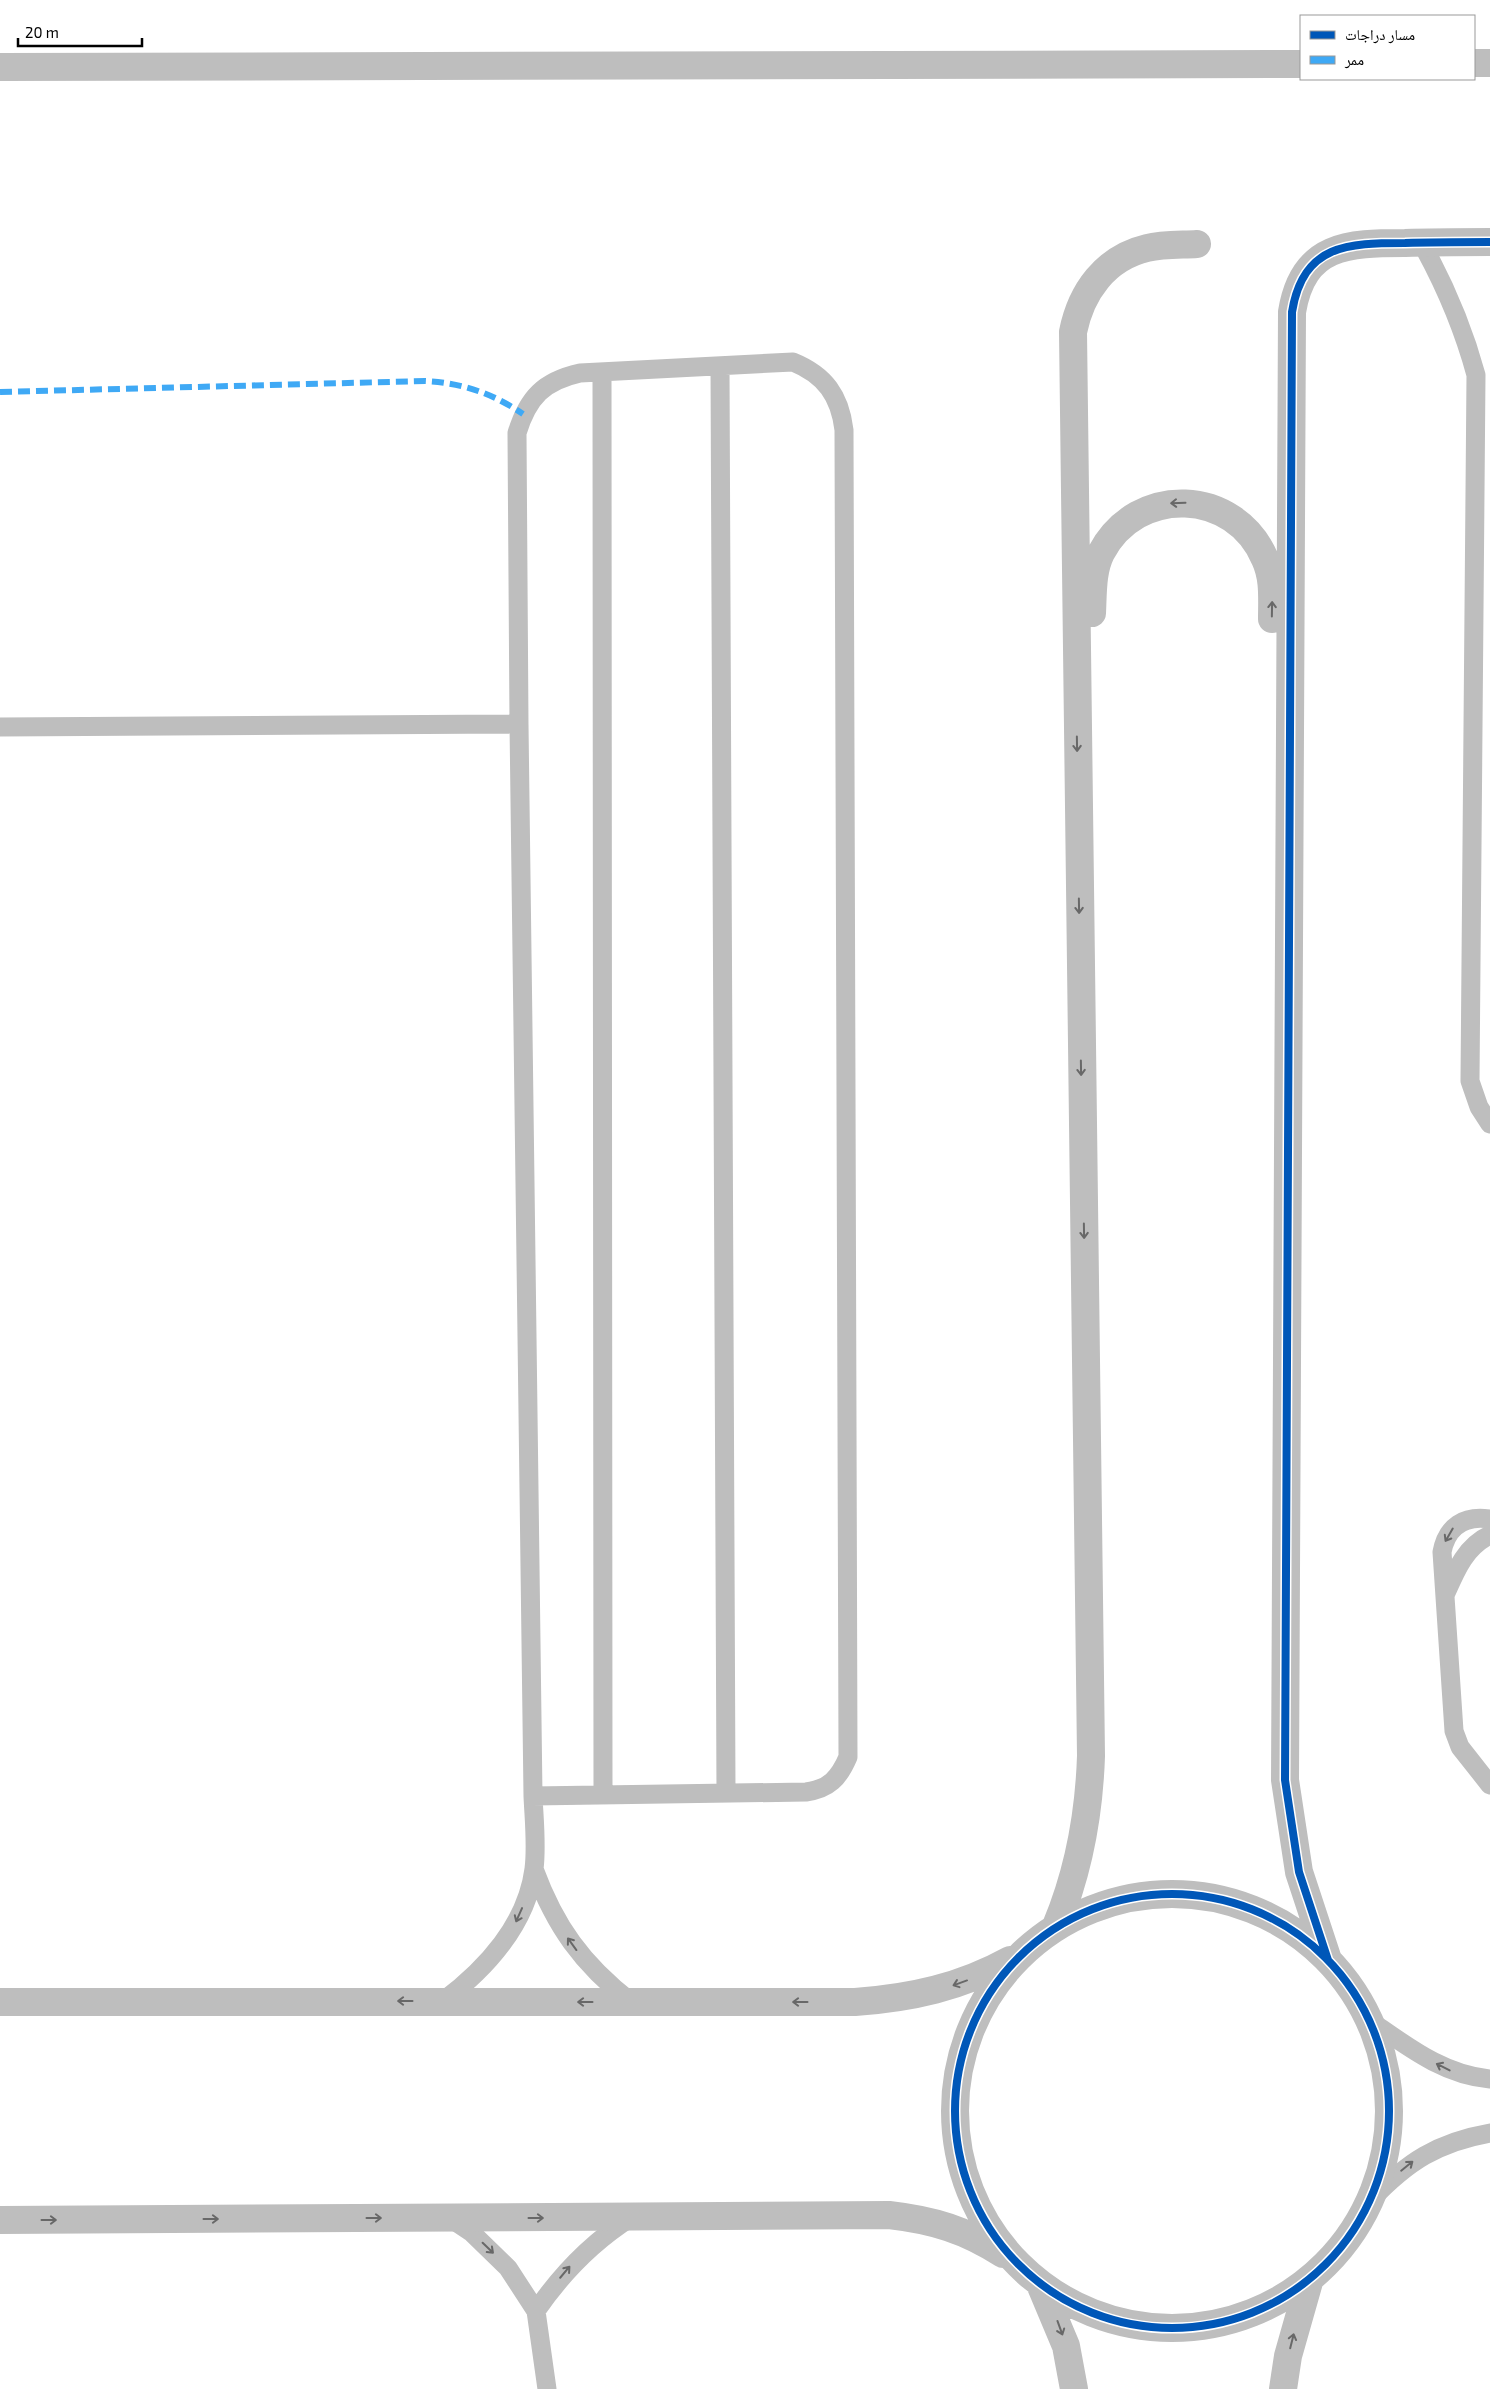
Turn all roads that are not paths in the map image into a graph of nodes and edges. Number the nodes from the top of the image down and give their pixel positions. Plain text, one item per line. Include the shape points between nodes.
1 (1475, 63) edge
2 (1490, 63) edge
3 (1300, 64) edge
4 (0, 68) edge
5 (1421, 242) junction
6 (1490, 242) edge
7 (1197, 244) dead end
8 (720, 366) junction
9 (602, 372) junction
10 (1483, 413) edge
11 (1077, 695) junction
12 (1290, 707) junction
13 (519, 724) junction
14 (0, 727) edge
15 (1490, 1124) edge
16 (1490, 1519) edge
17 (1490, 1535) edge
18 (1446, 1594) junction
19 (1487, 1779) edge
20 (726, 1793) junction
21 (604, 1795) junction
22 (533, 1796) junction
23 (534, 1868) junction
24 (1056, 1926) junction
25 (1020, 1954) junction
26 (1328, 1960) junction
27 (443, 2001) junction
28 (0, 2002) edge
29 (631, 2002) junction
30 (1369, 2020) junction
31 (1490, 2079) edge
32 (1490, 2133) edge
33 (1371, 2200) junction
34 (450, 2218) junction
35 (630, 2218) junction
36 (0, 2220) edge
37 (1015, 2262) junction
38 (1309, 2282) junction
39 (1040, 2284) junction
40 (536, 2311) junction
41 (547, 2389) edge
42 (1074, 2389) edge
43 (1283, 2389) edge

1 - 2 street
3 - 4 street
5 - 6 street
5 - 10 lane via 1442,281 1466,339
5 - 12 street via 1365,243 1334,250 1310,269 1294,296
7 - 11 street via 1147,248 1116,261 1091,285 1076,315 1072,349
8 - 9 lane
8 - 20 lane
8 - 20 lane via 793,362 807,368 829,386 838,400 844,430 848,1757 835,1781 817,1791
9 - 13 lane via 562,377 547,385 523,414 518,433
9 - 21 lane
10 - 15 lane via 1470,1081 1479,1107
12 -> 11 street via 1273,659 1272,579 1266,559 1256,540 1225,513 1206,505 1185,503 1164,504 1144,511 1112,536 1101,554 1094,574 1092,646
11 -> 24 street via 1091,1756 1086,1826 1069,1894
12 - 26 street via 1285,1780 1299,1872
13 - 14 lane
13 - 22 lane
16 -> 18 lane via 1476,1517 1464,1520 1448,1533 1442,1552
17 - 18 lane via 1466,1554
18 - 19 lane via 1454,1731 1460,1746
20 - 21 lane
21 - 22 lane
22 - 23 lane
23 -> 27 lane via 528,1895 503,1944 465,1985
29 -> 23 lane via 609,1985 571,1944 556,1920
24 - 25 street
24 - 26 street via 1093,1908 1134,1896 1176,1894 1218,1898 1258,1912 1296,1932
25 -> 29 street via 958,1984 890,2000
25 - 37 street via 989,1992 968,2035 956,2083 955,2131 965,2179 986,2223
26 - 30 street via 1351,1989
27 -> 28 street
29 -> 27 street
31 -> 30 lane via 1451,2071
30 - 33 street via 1384,2064 1390,2110 1385,2156
33 -> 32 lane via 1414,2160 1441,2146
33 - 38 street via 1345,2244
34 -> 35 street
36 -> 34 street
34 -> 40 lane via 472,2232 508,2268
35 - 37 street via 889,2215 924,2219 956,2229
40 -> 35 lane via 580,2255
37 - 39 street
38 - 39 street via 1274,2304 1236,2320 1196,2328 1154,2329 1113,2321 1075,2306
43 -> 38 street via 1290,2347
39 -> 42 street via 1066,2346
40 - 41 lane

